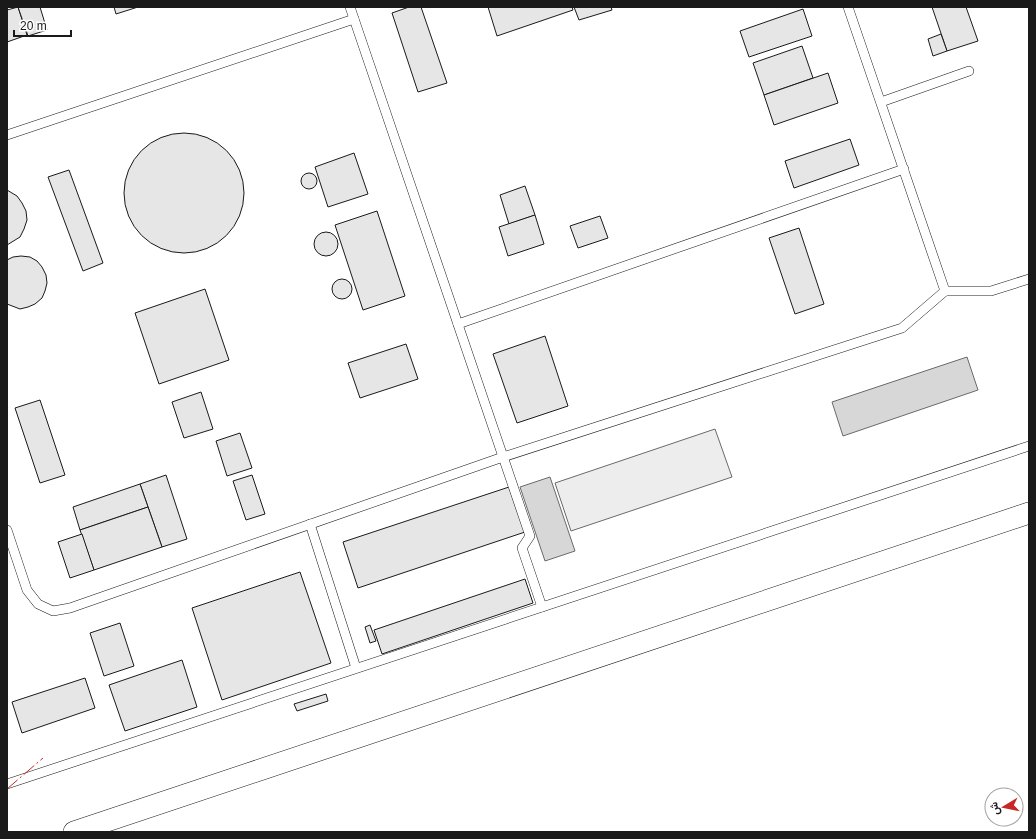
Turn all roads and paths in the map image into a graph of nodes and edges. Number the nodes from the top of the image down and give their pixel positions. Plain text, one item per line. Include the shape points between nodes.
1 (350, 7) edge
2 (848, 7) edge
3 (354, 19) junction
4 (968, 72) dead end
5 (881, 102) junction
6 (7, 135) edge
7 (904, 169) junction
8 (1029, 279) edge
9 (945, 291) junction
10 (458, 324) junction
11 (1029, 446) edge
12 (503, 457) junction
13 (1029, 513) edge
14 (310, 524) junction
15 (7, 530) edge
16 (542, 607) junction
17 (356, 668) junction
18 (7, 784) edge
19 (74, 832) edge

1 - 3 lane
2 - 5 lane
3 - 6 lane
3 - 10 lane
4 - 5 lane
5 - 7 lane
7 - 9 lane
7 - 10 lane
8 - 9 lane via 991,291
9 - 12 lane via 902,328
10 - 12 lane
11 - 16 lane
12 - 14 lane
12 - 16 lane via 530,536 522,548
13 - 19 street
14 - 15 lane via 70,608 53,611 38,604 27,590
14 - 17 lane
16 - 17 lane
17 - 18 lane

